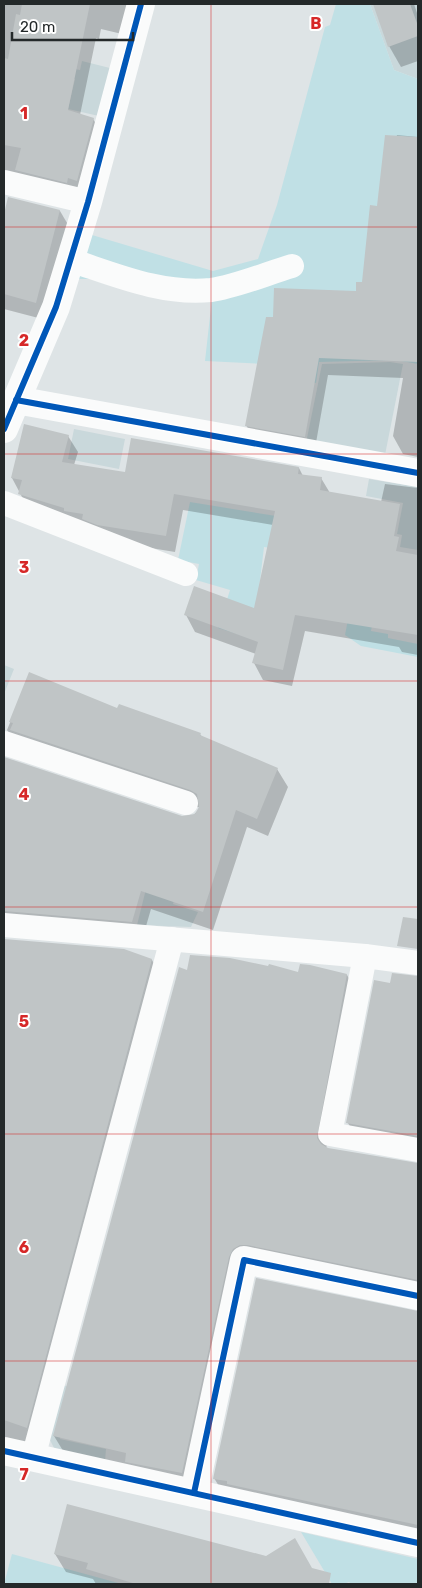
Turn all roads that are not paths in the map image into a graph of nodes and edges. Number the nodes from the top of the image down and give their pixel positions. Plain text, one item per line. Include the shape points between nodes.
1 (141, 4) edge
2 (4, 182) edge
3 (88, 202) junction
4 (70, 260) junction
5 (292, 266) dead end
6 (16, 400) junction
7 (4, 430) edge
8 (418, 473) edge
9 (4, 503) edge
10 (186, 574) dead end
11 (4, 743) edge
12 (186, 803) dead end
13 (4, 925) edge
14 (172, 939) junction
15 (365, 956) junction
16 (418, 963) edge
17 (418, 1150) edge
18 (418, 1296) edge
19 (4, 1451) edge
20 (33, 1458) junction
21 (194, 1492) junction
22 (418, 1543) edge

1 - 3 street
2 - 3 lane
3 - 4 street
4 - 5 lane via 129,280 177,291 213,290
4 - 6 street via 56,307
6 - 7 street
6 - 8 street
9 - 10 lane
11 - 12 lane
13 - 14 lane
14 - 15 lane
14 - 20 lane
15 - 16 lane
15 - 17 lane via 330,1134
18 - 21 street via 244,1260
19 - 20 street
20 - 21 street
21 - 22 street

